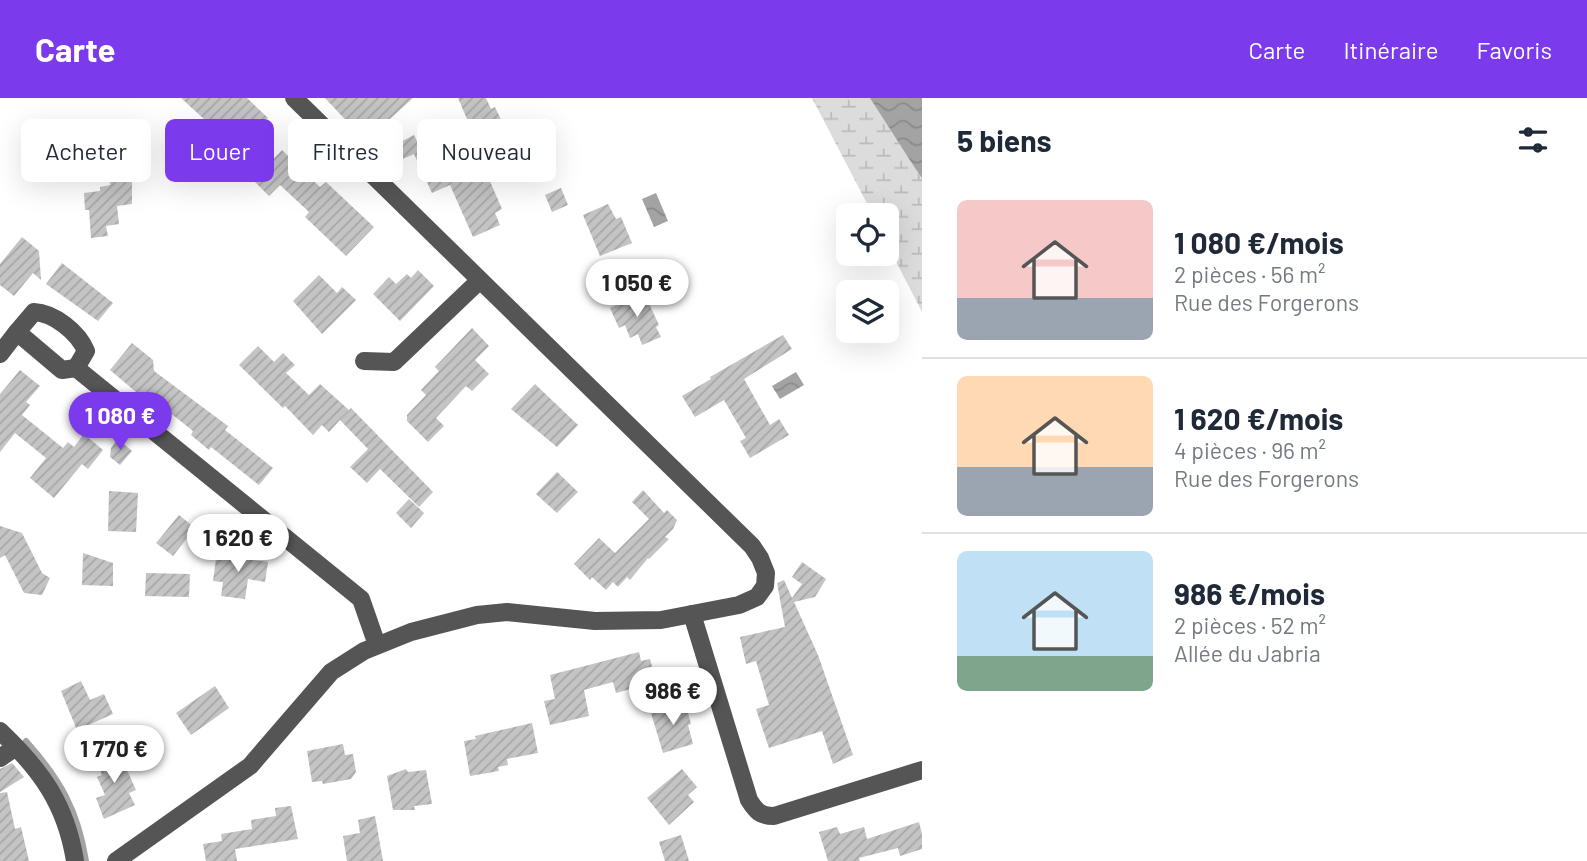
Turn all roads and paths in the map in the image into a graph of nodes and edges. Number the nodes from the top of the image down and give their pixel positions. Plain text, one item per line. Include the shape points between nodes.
1 (293, 98) edge
2 (479, 281) junction
3 (17, 332) junction
4 (0, 354) edge
5 (364, 361) dead end
6 (76, 368) junction
7 (692, 614) junction
8 (377, 645) junction
9 (0, 731) edge
10 (16, 747) junction
11 (0, 758) edge
12 (922, 770) edge
13 (75, 861) edge
14 (116, 861) edge

1 - 2 street
2 - 5 street via 394,362
2 - 7 street via 761,558 765,586 757,597
3 - 4 street
3 - 6 street via 62,370
3 - 6 street via 34,312 53,316 83,343 86,351
6 - 8 street via 361,599
7 - 8 street via 661,620 595,621 507,612 447,622
7 - 12 street via 756,811 774,816
8 - 14 street via 331,672 250,766
9 - 10 street
10 - 11 street
10 - 13 street via 43,776 60,807

